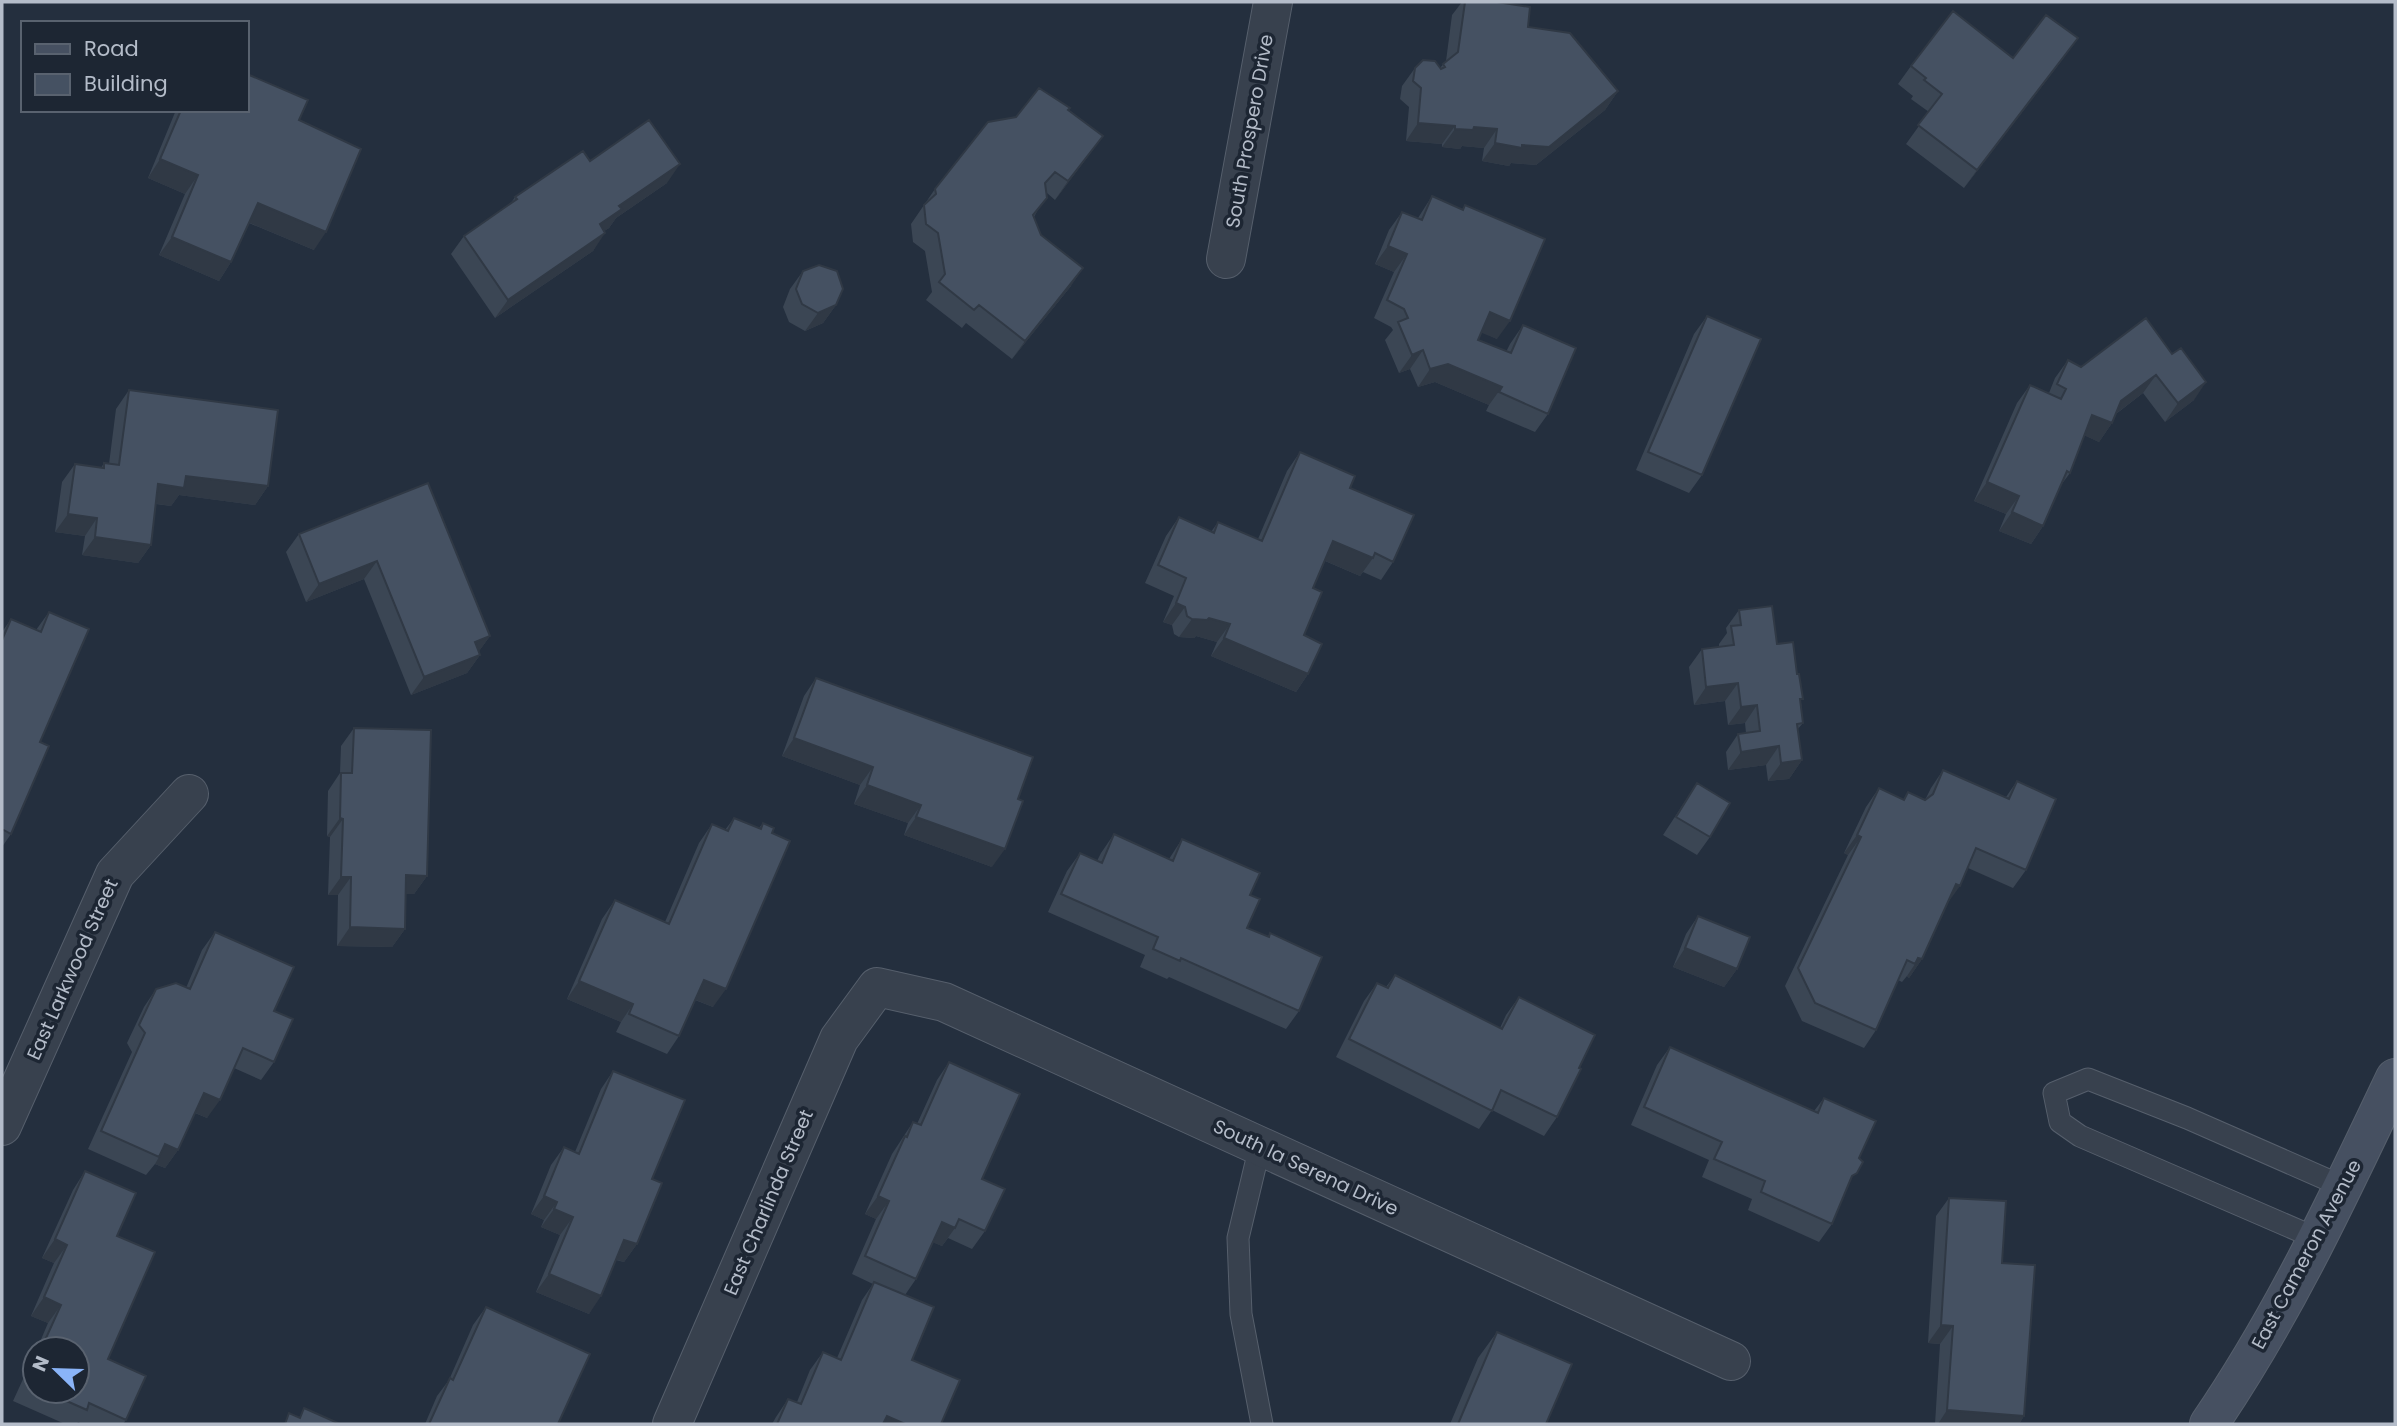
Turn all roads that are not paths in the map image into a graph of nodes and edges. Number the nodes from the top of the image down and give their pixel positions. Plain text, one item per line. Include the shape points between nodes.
1 (1273, 2) edge
2 (1226, 260) dead end
3 (189, 794) dead end
4 (877, 987) joint
5 (2395, 1078) edge
6 (2, 1126) edge
7 (1260, 1146) junction
8 (2344, 1188) junction
9 (2318, 1239) junction
10 (1731, 1361) dead end
11 (672, 1424) edge
12 (1262, 1424) edge
13 (2209, 1424) edge

1 - 2 street, South Prospero Drive
3 - 6 street, East Larkwood Street via 115,874
4 - 7 street, South la Serena Drive via 944,1002
4 - 11 street, East Charlinda Street via 839,1038
5 - 8 main road, East Cameron Avenue
7 - 10 street, South la Serena Drive
7 - 12 lane via 1238,1238 1241,1314
8 - 9 main road, East Cameron Avenue
8 - 9 lane via 2088,1079 2054,1093 2060,1122 2080,1136
9 - 13 main road, East Cameron Avenue

